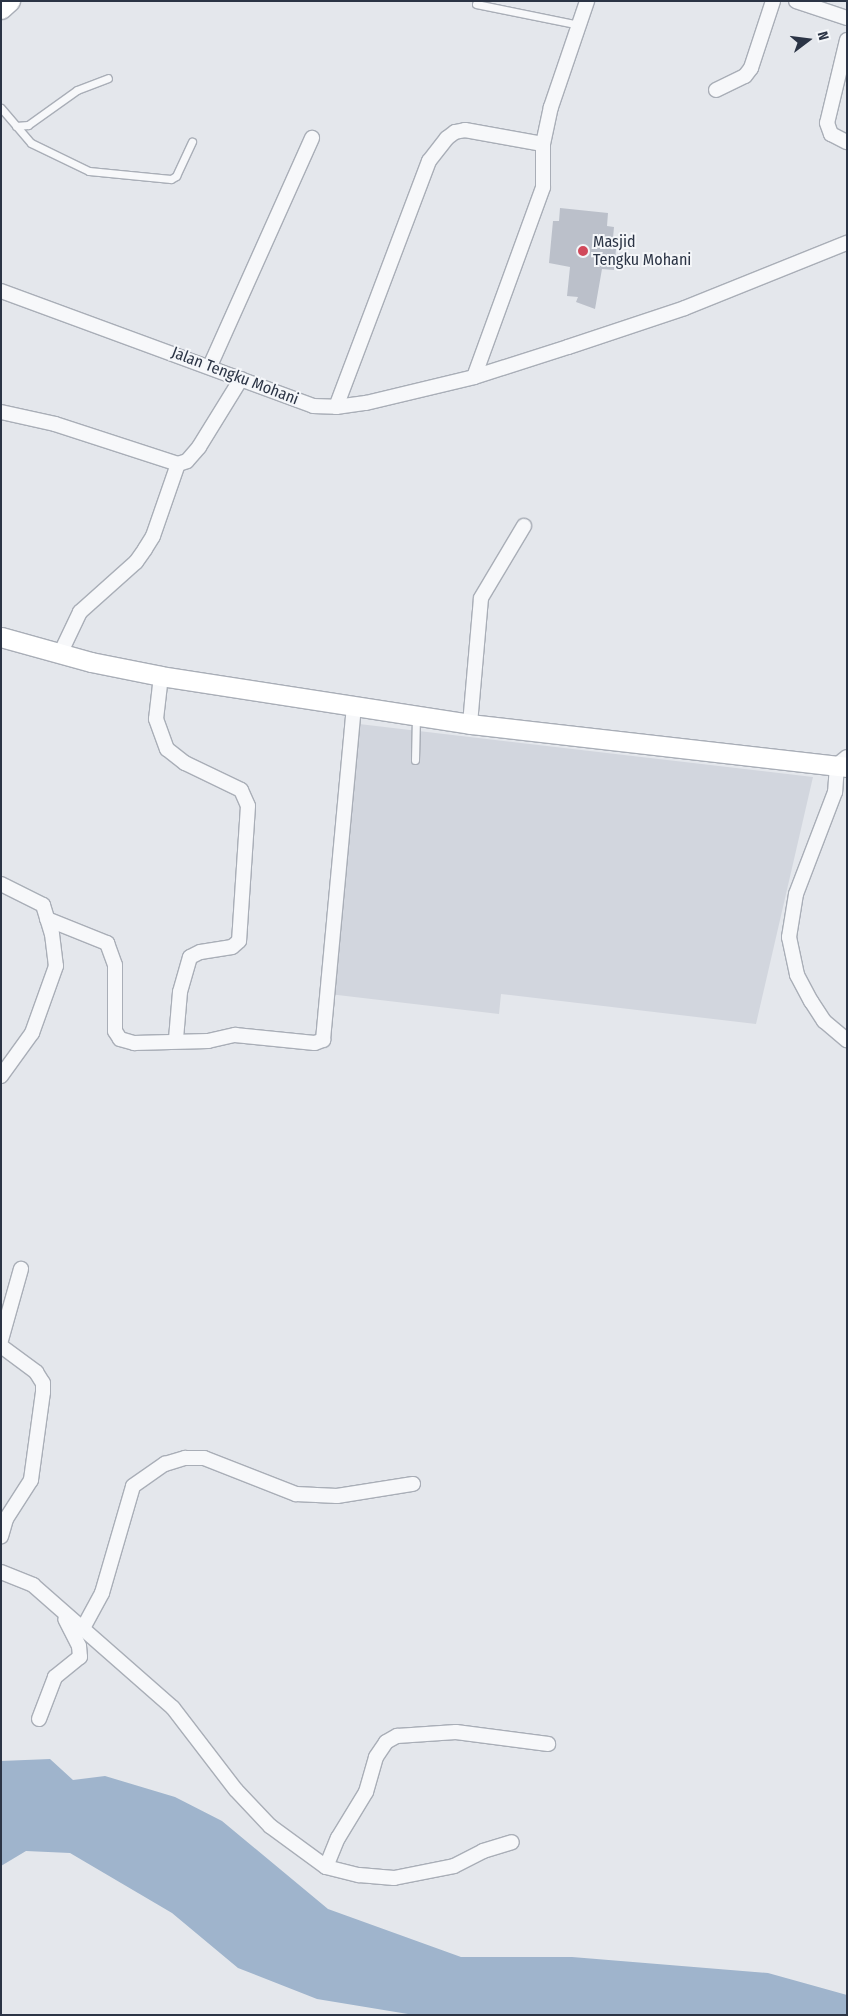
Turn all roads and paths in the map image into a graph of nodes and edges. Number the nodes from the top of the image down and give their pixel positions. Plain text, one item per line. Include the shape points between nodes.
1 (10, 1) edge
2 (587, 1) edge
3 (773, 1) edge
4 (796, 1) edge
5 (476, 4) dead end
6 (1, 9) edge
7 (847, 18) edge
8 (579, 25) junction
9 (847, 40) edge
10 (108, 78) dead end
11 (716, 90) dead end
12 (1, 108) edge
13 (16, 126) junction
14 (312, 138) dead end
15 (192, 141) dead end
16 (847, 142) edge
17 (543, 144) junction
18 (847, 243) edge
19 (1, 291) edge
20 (210, 366) junction
21 (474, 377) junction
22 (241, 379) junction
23 (336, 407) junction
24 (1, 412) edge
25 (178, 464) junction
26 (524, 526) dead end
27 (1, 638) edge
28 (60, 654) junction
29 (160, 676) junction
30 (354, 706) junction
31 (416, 715) junction
32 (470, 724) junction
33 (416, 760) dead end
34 (844, 763) edge
35 (1, 884) edge
36 (48, 919) junction
37 (176, 1039) junction
38 (847, 1040) edge
39 (1, 1076) edge
40 (21, 1269) dead end
41 (1, 1340) edge
42 (1, 1346) edge
43 (413, 1484) dead end
44 (1, 1536) edge
45 (1, 1572) edge
46 (62, 1612) junction
47 (82, 1630) junction
48 (39, 1719) dead end
49 (548, 1744) dead end
50 (512, 1842) dead end
51 (326, 1867) junction

1 - 6 street
2 - 8 street
3 - 11 street via 751,68 745,76
4 - 7 street
5 - 8 lane
8 - 17 street
9 - 16 street via 827,124 831,134
10 - 13 lane via 77,90 28,125
12 - 13 lane
13 - 15 lane via 31,143 74,166 160,180 176,176
14 - 20 street
17 - 21 street via 543,187
17 - 23 street via 465,130 447,138 429,161
18 - 21 street, Jalan Tengku Mohani via 685,308
19 - 20 street, Jalan Tengku Mohani
20 - 22 street, Jalan Tengku Mohani
21 - 23 street, Jalan Tengku Mohani via 366,404
22 - 23 street, Jalan Tengku Mohani via 313,406
22 - 25 street via 198,447 186,461
24 - 25 street via 55,424
25 - 28 street via 153,536 145,549 136,562 86,605 70,629
26 - 32 street via 481,598
27 - 28 street
28 - 29 street
29 - 30 street
29 - 37 street via 156,719 167,748 185,763 241,790 248,806 239,941 232,948 200,952 190,957 180,992
30 - 31 street
30 - 37 street via 323,1040 315,1044 235,1035 208,1041
31 - 32 street
31 - 33 lane
32 - 34 street
34 - 38 street via 796,894 790,937 797,975 811,1001 824,1022
35 - 36 street via 43,905
36 - 37 street via 108,943 115,965 115,1031 120,1039 134,1043
36 - 39 street via 56,966 32,1034
40 - 41 street
42 - 44 street via 36,1372 43,1383 43,1392 31,1480 6,1519
43 - 47 street via 338,1496 296,1494 204,1458 185,1458 165,1464 133,1486 102,1592
45 - 46 street via 33,1585
46 - 47 street
46 - 48 street via 79,1646 80,1657 55,1677
47 - 51 street via 174,1708 236,1790 270,1826
49 - 51 street via 456,1732 397,1736 386,1742 376,1757 366,1792 338,1838
50 - 51 street via 483,1851 454,1866 394,1878 359,1875

